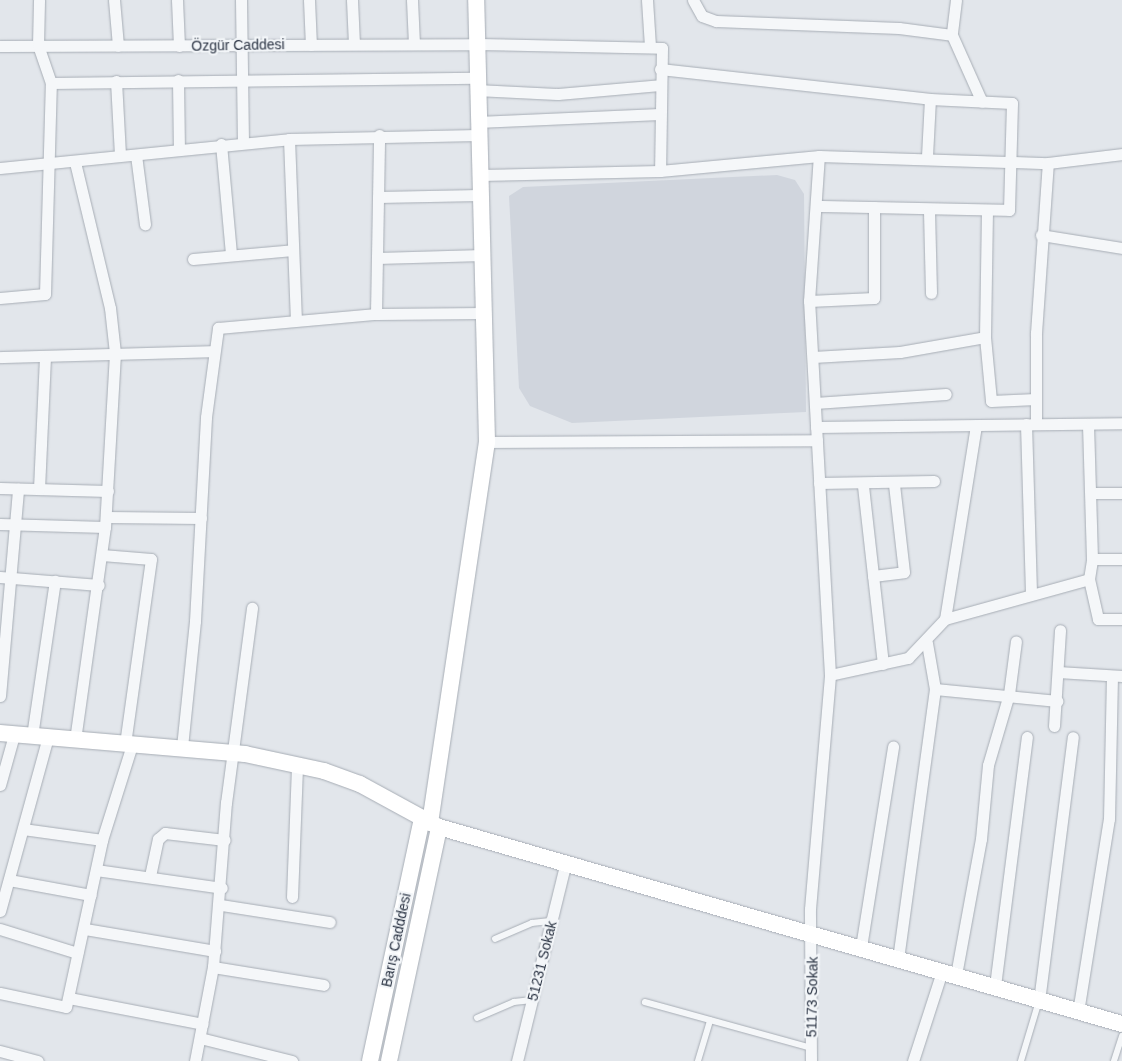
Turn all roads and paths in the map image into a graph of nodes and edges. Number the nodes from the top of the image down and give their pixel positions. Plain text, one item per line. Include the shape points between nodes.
1 (39, 0) edge
2 (114, 0) edge
3 (177, 0) edge
4 (241, 0) edge
5 (309, 0) edge
6 (352, 0) edge
7 (412, 0) edge
8 (476, 0) edge
9 (647, 0) edge
10 (693, 0) edge
11 (956, 0) edge
12 (952, 35) junction
13 (354, 44) junction
14 (414, 44) junction
15 (477, 44) junction
16 (38, 45) junction
17 (240, 45) junction
18 (311, 45) junction
19 (0, 46) edge
20 (118, 46) junction
21 (179, 46) junction
22 (650, 47) junction
23 (660, 69) junction
24 (241, 79) junction
25 (178, 80) junction
26 (116, 81) junction
27 (51, 82) junction
28 (476, 84) junction
29 (660, 85) junction
30 (930, 99) junction
31 (982, 102) junction
32 (660, 114) junction
33 (477, 128) junction
34 (379, 135) junction
35 (289, 139) junction
36 (243, 142) junction
37 (221, 144) junction
38 (180, 148) junction
39 (1122, 154) edge
40 (136, 155) junction
41 (120, 156) junction
42 (819, 156) junction
43 (927, 156) junction
44 (1009, 160) junction
45 (75, 162) junction
46 (1048, 163) junction
47 (49, 166) junction
48 (0, 168) edge
49 (660, 171) junction
50 (479, 175) junction
51 (480, 195) junction
52 (378, 197) junction
53 (816, 206) junction
54 (874, 207) junction
55 (987, 210) junction
56 (929, 211) junction
57 (145, 224) dead end
58 (1041, 235) junction
59 (1122, 248) edge
60 (293, 250) junction
61 (230, 253) junction
62 (483, 255) junction
63 (377, 258) junction
64 (193, 259) dead end
65 (931, 293) dead end
66 (0, 298) edge
67 (809, 301) junction
68 (484, 312) junction
69 (376, 314) junction
70 (296, 320) junction
71 (985, 338) junction
72 (213, 351) junction
73 (116, 353) junction
74 (0, 357) edge
75 (45, 357) junction
76 (813, 357) junction
77 (946, 394) dead end
78 (1036, 399) junction
79 (815, 402) junction
80 (1122, 423) edge
81 (1031, 424) junction
82 (1088, 424) junction
83 (976, 425) junction
84 (816, 428) junction
85 (817, 440) junction
86 (487, 442) junction
87 (934, 482) dead end
88 (820, 483) junction
89 (894, 484) junction
90 (863, 486) junction
91 (0, 488) edge
92 (39, 488) junction
93 (18, 489) junction
94 (108, 491) junction
95 (1091, 493) junction
96 (1122, 494) edge
97 (201, 518) junction
98 (106, 522) junction
99 (0, 524) edge
100 (15, 524) junction
101 (102, 555) junction
102 (1092, 559) junction
103 (1122, 559) edge
104 (873, 576) junction
105 (5, 577) edge
106 (1089, 579) junction
107 (55, 581) junction
108 (99, 585) junction
109 (1031, 594) junction
110 (252, 608) dead end
111 (945, 619) junction
112 (1122, 619) edge
113 (1060, 630) dead end
114 (1016, 641) dead end
115 (927, 643) junction
116 (883, 664) junction
117 (1058, 672) junction
118 (830, 676) junction
119 (1117, 676) edge
120 (934, 689) junction
121 (1009, 694) junction
122 (0, 696) edge
123 (1057, 700) junction
124 (1054, 726) dead end
125 (7, 734) edge
126 (40, 737) junction
127 (1027, 737) dead end
128 (1074, 737) dead end
129 (75, 740) junction
130 (128, 745) junction
131 (182, 747) junction
132 (893, 747) dead end
133 (235, 753) junction
134 (297, 766) junction
135 (0, 785) edge
136 (1109, 819) junction
137 (1122, 819) edge
138 (430, 823) junction
139 (23, 829) junction
140 (102, 840) junction
141 (225, 840) junction
142 (566, 861) junction
143 (96, 870) junction
144 (150, 876) junction
145 (9, 880) junction
146 (222, 888) junction
147 (91, 895) junction
148 (292, 897) dead end
149 (221, 905) junction
150 (0, 911) edge
151 (330, 922) dead end
152 (552, 922) junction
153 (0, 929) edge
154 (84, 929) junction
155 (813, 934) junction
156 (494, 939) dead end
157 (861, 947) junction
158 (215, 951) junction
159 (78, 954) junction
160 (898, 958) junction
161 (214, 967) junction
162 (949, 973) junction
163 (324, 984) dead end
164 (995, 986) junction
165 (0, 993) edge
166 (69, 998) junction
167 (532, 1000) junction
168 (1039, 1001) junction
169 (645, 1002) dead end
170 (1078, 1012) junction
171 (477, 1018) dead end
172 (710, 1021) junction
173 (203, 1024) junction
174 (1122, 1024) edge
175 (1122, 1036) edge
176 (200, 1038) junction
177 (812, 1048) junction
178 (0, 1050) edge
179 (38, 1061) edge
180 (195, 1061) edge
181 (292, 1061) edge
182 (370, 1061) edge
183 (389, 1061) edge
184 (517, 1061) edge
185 (698, 1061) edge
186 (811, 1061) edge
187 (913, 1061) edge
188 (1020, 1061) edge
189 (1114, 1061) edge

1 - 16 street
2 - 20 street
3 - 21 street
4 - 17 street
5 - 18 street
6 - 13 street
7 - 14 street
8 - 15 main road
9 - 22 street
10 - 12 street via 702,16 716,21 899,28
11 - 12 street
12 - 31 street
13 - 14 street, Özgür Caddesi
13 - 18 street, Özgür Caddesi
14 - 15 street, Özgür Caddesi
15 - 22 street, Özgür Caddesi
15 - 28 main road
16 - 19 street, Özgür Caddesi
16 - 20 street, Özgür Caddesi
16 - 27 street
17 - 18 street, Özgür Caddesi
17 - 21 street, Özgür Caddesi
17 - 24 street
20 - 21 street, Özgür Caddesi
22 - 23 street via 662,48
23 - 29 street
23 - 30 street
24 - 25 street
24 - 28 street
24 - 36 street
25 - 26 street
25 - 38 street
26 - 27 street
26 - 41 street
27 - 47 street
28 - 29 street via 558,94
28 - 33 main road
29 - 32 street
30 - 31 street
30 - 43 street
31 - 44 street via 1012,103
32 - 33 street
32 - 49 street
33 - 34 street
33 - 50 main road
34 - 35 street
34 - 52 street
35 - 36 street
35 - 60 street
36 - 37 street
37 - 38 street
37 - 61 street
38 - 40 street
39 - 46 street
40 - 41 street
40 - 57 street
41 - 45 street
42 - 43 street
42 - 49 street
42 - 53 street, 51173 Sokak
43 - 44 street
44 - 46 street
44 - 55 street via 1009,210
45 - 47 street
45 - 73 street via 108,298
46 - 58 street
47 - 48 street
47 - 66 street via 45,294
49 - 50 street
50 - 51 main road
51 - 52 street
51 - 62 main road
52 - 63 street
53 - 54 street
53 - 67 street, 51173 Sokak
54 - 56 street
54 - 67 street via 874,298
55 - 56 street
55 - 71 street
56 - 65 street
58 - 59 street
58 - 78 street
60 - 61 street
60 - 70 street
61 - 64 street
62 - 63 street
62 - 68 main road
63 - 69 street
67 - 76 street, 51173 Sokak
68 - 69 street
68 - 86 main road
69 - 70 street
70 - 72 street via 218,328
71 - 76 street via 900,352
71 - 78 street via 991,401
72 - 73 street
72 - 97 street
73 - 75 street
73 - 94 street
74 - 75 street
75 - 92 street
76 - 79 street, 51173 Sokak
77 - 79 street
78 - 81 street
79 - 84 street, 51173 Sokak
80 - 82 street
81 - 82 street
81 - 83 street
81 - 109 street
82 - 95 street
83 - 84 street
83 - 111 street
84 - 85 street, 51173 Sokak
85 - 86 street
85 - 88 street, 51173 Sokak
86 - 138 main road
87 - 89 street
88 - 90 street
88 - 118 street, 51173 Sokak
89 - 90 street
89 - 104 street via 904,572
90 - 104 street
91 - 93 street
92 - 93 street
92 - 94 street
93 - 100 street
94 - 98 street
95 - 96 street
95 - 102 street
97 - 98 street
97 - 131 street
98 - 100 street
98 - 101 street
99 - 100 street
100 - 105 street
101 - 108 street
101 - 130 street via 151,559
102 - 103 street
102 - 106 street
104 - 116 street
105 - 107 street
105 - 122 street
106 - 109 street
106 - 112 street via 1098,619
107 - 108 street
107 - 126 street
108 - 129 street
109 - 111 street
110 - 133 street
111 - 115 street
113 - 117 street
114 - 121 street
115 - 116 street via 908,658
115 - 120 street
116 - 118 street
117 - 119 street
117 - 123 street
118 - 155 street, 51173 Sokak via 810,909
119 - 136 street
120 - 121 street
120 - 160 street
121 - 123 street
121 - 162 street via 988,765 981,839
123 - 124 street
125 - 126 main road
125 - 135 street
126 - 129 main road
126 - 139 street
127 - 164 street
128 - 168 street
129 - 130 main road
130 - 131 main road
130 - 140 street
131 - 133 main road
132 - 157 street
133 - 134 main road
133 - 141 street
134 - 138 main road via 360,784
134 - 148 street
136 - 137 street
136 - 170 street
138 - 142 main road via 520,853
138 - 182 main road, Barış Cadddesi
138 - 183 main road, Barış Cadddesi
139 - 140 street
139 - 145 street
140 - 143 street
141 - 144 street via 165,833 158,839
141 - 146 street
142 - 152 street, 51231 Sokak
142 - 155 main road
143 - 144 street
143 - 147 street
144 - 146 street
145 - 147 street
145 - 150 street
146 - 149 street
147 - 154 street
149 - 151 street
149 - 158 street
152 - 156 lane via 532,922
152 - 167 street, 51231 Sokak
153 - 159 street
154 - 158 street
154 - 159 street
155 - 157 main road
155 - 177 street, 51173 Sokak
157 - 160 main road
158 - 161 street
159 - 166 street
160 - 162 main road
161 - 163 street
161 - 173 street
162 - 164 main road
162 - 187 street
164 - 168 main road
165 - 166 street via 66,1007
166 - 173 street
167 - 171 lane via 514,1002
167 - 184 street, 51231 Sokak
168 - 170 main road
168 - 188 lane
169 - 172 lane
170 - 174 main road
172 - 177 lane
172 - 185 lane
173 - 176 street
175 - 189 lane
176 - 180 street
176 - 181 street
177 - 186 street, 51173 Sokak
178 - 179 street

